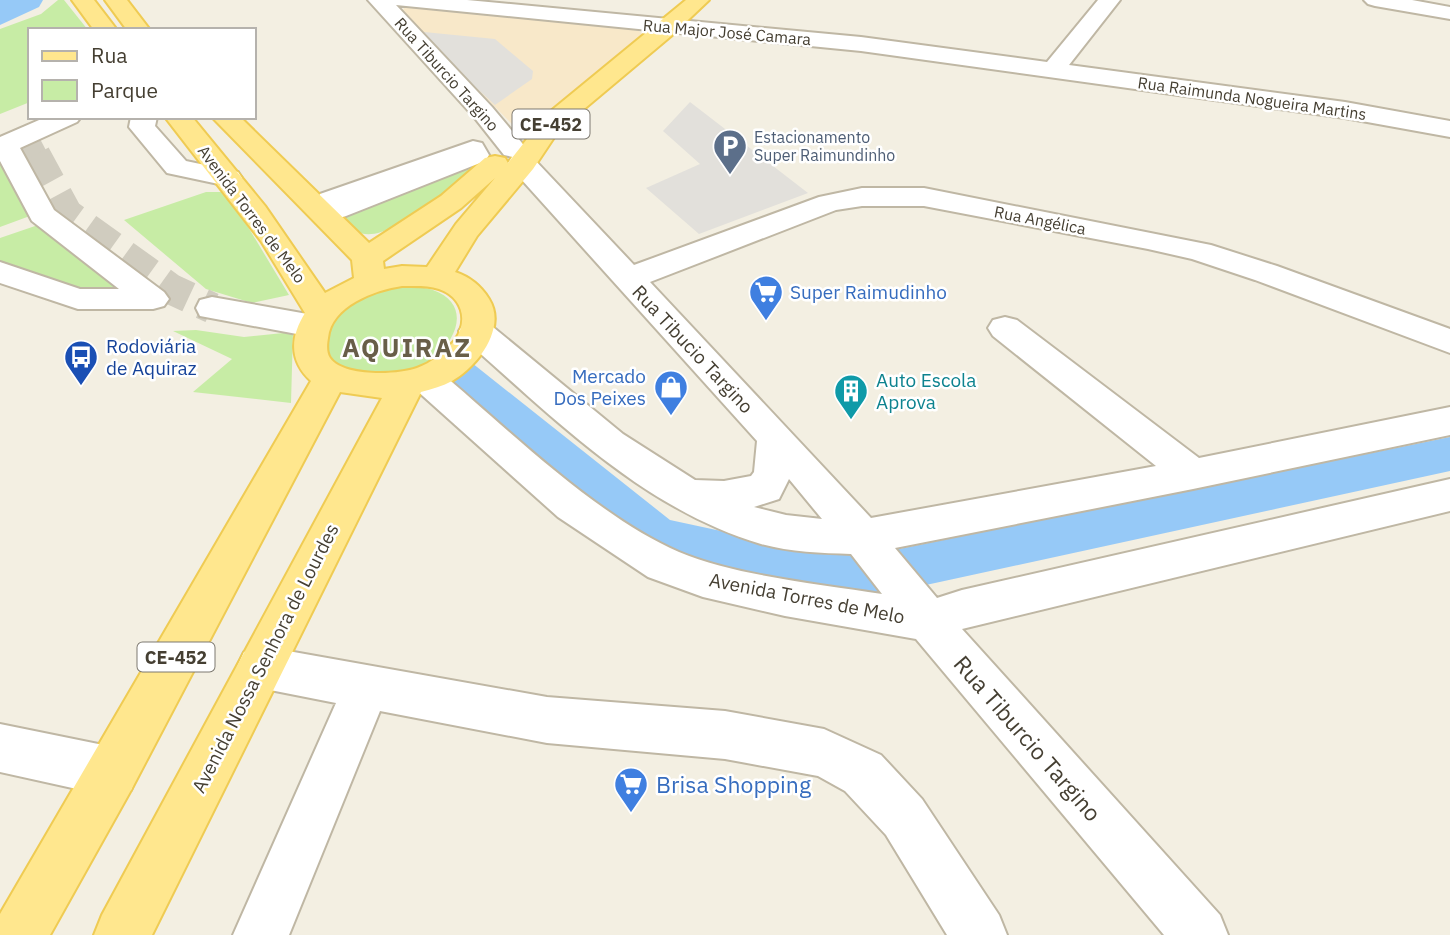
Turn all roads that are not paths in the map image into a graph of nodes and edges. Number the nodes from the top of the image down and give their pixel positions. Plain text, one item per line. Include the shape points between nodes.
1 (83, 0) edge
2 (116, 0) edge
3 (379, 0) edge
4 (400, 0) edge
5 (698, 0) edge
6 (1109, 0) edge
7 (1375, 0) edge
8 (1450, 13) edge
9 (669, 27) junction
10 (104, 28) edge
11 (137, 28) edge
12 (1054, 69) junction
13 (28, 114) edge
14 (64, 119) edge
15 (144, 119) edge
16 (180, 119) edge
17 (227, 119) edge
18 (0, 126) edge
19 (1450, 129) edge
20 (0, 149) edge
21 (518, 156) junction
22 (228, 178) junction
23 (369, 270) junction
24 (0, 272) edge
25 (437, 277) junction
26 (628, 279) junction
27 (212, 307) tunnel mouth
28 (318, 320) junction
29 (1005, 328) dead end
30 (476, 331) junction
31 (1450, 341) edge
32 (331, 378) junction
33 (417, 381) junction
34 (1450, 421) edge
35 (776, 438) junction
36 (1193, 474) junction
37 (682, 492) junction
38 (1445, 501) edge
39 (866, 541) junction
40 (929, 621) junction
41 (260, 667) junction
42 (367, 687) junction
43 (0, 748) edge
44 (113, 772) junction
45 (19, 935) edge
46 (122, 935) edge
47 (261, 935) edge
48 (979, 935) edge
49 (1200, 935) edge

1 - 10 main road
2 - 11 main road
3 - 21 street, Rua Tiburcio Targino
4 - 9 street, Rua Major José Camara
5 - 9 main road, CE-452
6 - 12 street
7 - 8 street
9 - 12 street, Rua Major José Camara via 861,44
9 - 21 main road, CE-452 via 552,122
12 - 19 street, Rua Raimunda Nogueira Martins
13 - 18 street
14 - 20 street
15 - 22 street via 142,127 177,167
16 - 22 main road, Avenida Torres de Melo
17 - 23 main road, Avenida Torres de Melo
20 - 24 street via 7,148 42,215 153,299 78,299
21 - 23 main road via 451,202
21 - 25 main road, CE-452 via 456,242
21 - 26 street, Rua Tibucio Targino
22 - 28 main road, Avenida Torres de Melo via 294,268
23 - 25 main road
23 - 28 main road
25 - 30 main road via 471,295 480,308
26 - 31 street, Rua Angélica via 829,203 862,197 924,197 1200,252
26 - 35 street, Rua Tibucio Targino
27 - 28 street
28 - 32 main road via 310,346 312,360
29 - 36 street
30 - 33 main road via 464,352 439,372
30 - 37 street via 624,453
32 - 33 main road via 367,386
32 - 44 main road, CE-452
33 - 40 street, Avenida Torres de Melo via 572,506 663,564 704,579 785,597
33 - 41 main road, Avenida Nossa Senhora de Lourdes
34 - 36 street
35 - 37 street via 773,473 765,488 721,498
35 - 39 street, Rua Tibucio Targino
36 - 39 street
37 - 39 street via 715,510 764,527
38 - 40 street, Avenida Torres de Melo via 961,609
39 - 40 street, Rua Tiburcio Targino
40 - 49 street, Rua Tiburcio Targino
41 - 42 street
41 - 46 main road, Avenida Nossa Senhora de Lourdes
42 - 47 street
42 - 48 street via 547,720 725,734 824,753 863,773 904,817
43 - 44 street
44 - 45 main road, CE-452

